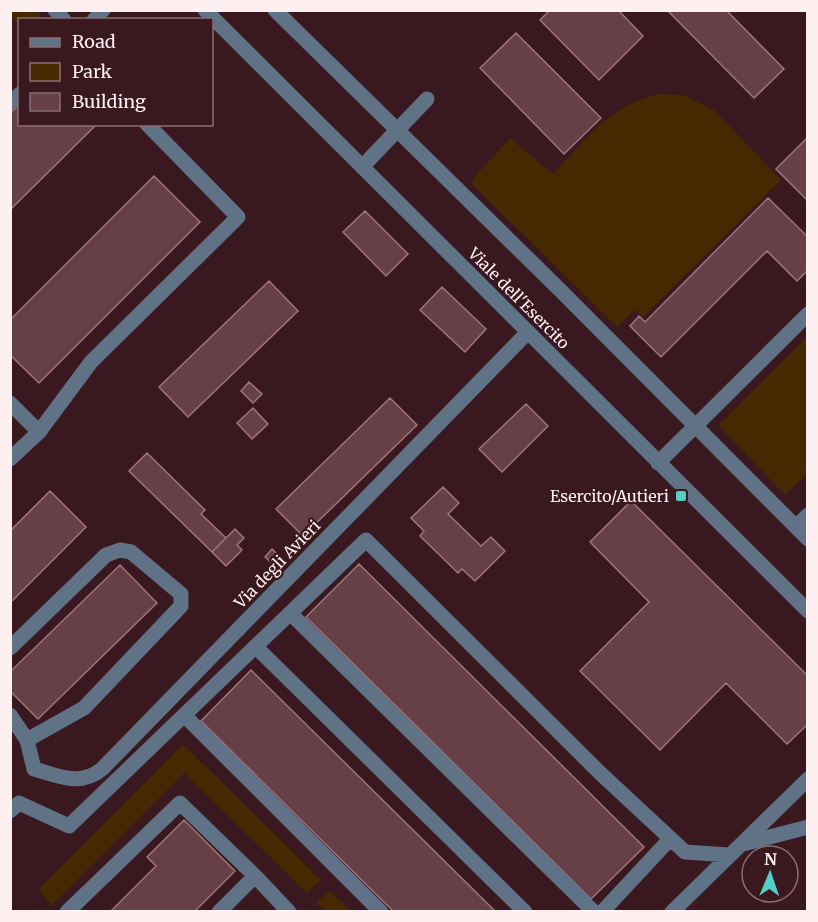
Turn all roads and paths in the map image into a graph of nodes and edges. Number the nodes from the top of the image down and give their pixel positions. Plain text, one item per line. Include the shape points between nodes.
1 (205, 10) edge
2 (275, 10) edge
3 (427, 99) dead end
4 (149, 126) edge
5 (397, 130) junction
6 (363, 168) junction
7 (807, 314) edge
8 (528, 332) junction
9 (10, 403) edge
10 (695, 426) junction
11 (39, 432) junction
12 (10, 459) edge
13 (658, 462) junction
14 (807, 515) edge
15 (796, 527) junction
16 (807, 539) edge
17 (807, 611) edge
18 (290, 614) junction
19 (255, 646) junction
20 (10, 648) edge
21 (10, 715) edge
22 (184, 715) junction
23 (27, 740) junction
24 (807, 779) edge
25 (10, 811) edge
26 (807, 827) edge
27 (670, 839) junction
28 (735, 850) junction
29 (255, 876) junction
30 (67, 912) edge
31 (219, 912) edge
32 (289, 912) edge
33 (381, 912) edge
34 (525, 912) edge
35 (594, 912) edge
36 (603, 912) edge
37 (672, 912) edge

1 - 6 street, Viale dell'Esercito
2 - 5 street, Viale dell'Esercito
3 - 5 street
4 - 11 street via 238,217 91,362
5 - 6 street
5 - 10 street, Viale dell'Esercito
6 - 8 street, Viale dell'Esercito
7 - 10 street
8 - 13 street, Viale dell'Esercito
8 - 23 street, Via degli Avieri via 102,769 88,778 68,779 34,769
9 - 11 street
10 - 13 street
10 - 15 street, Viale dell'Esercito
11 - 12 street
13 - 17 street, Viale dell'Esercito
14 - 15 street
15 - 16 street, Viale dell'Esercito
18 - 19 street
18 - 27 street via 366,540
18 - 35 street
19 - 22 street
19 - 34 street
20 - 23 street via 106,555 120,549 131,552 182,594 182,606 84,708
21 - 23 street
22 - 25 street via 69,826 19,803
22 - 33 street
24 - 28 street
26 - 28 street
27 - 28 street via 685,852
27 - 36 street
28 - 37 street
29 - 30 street via 180,803
29 - 31 street
29 - 32 street

